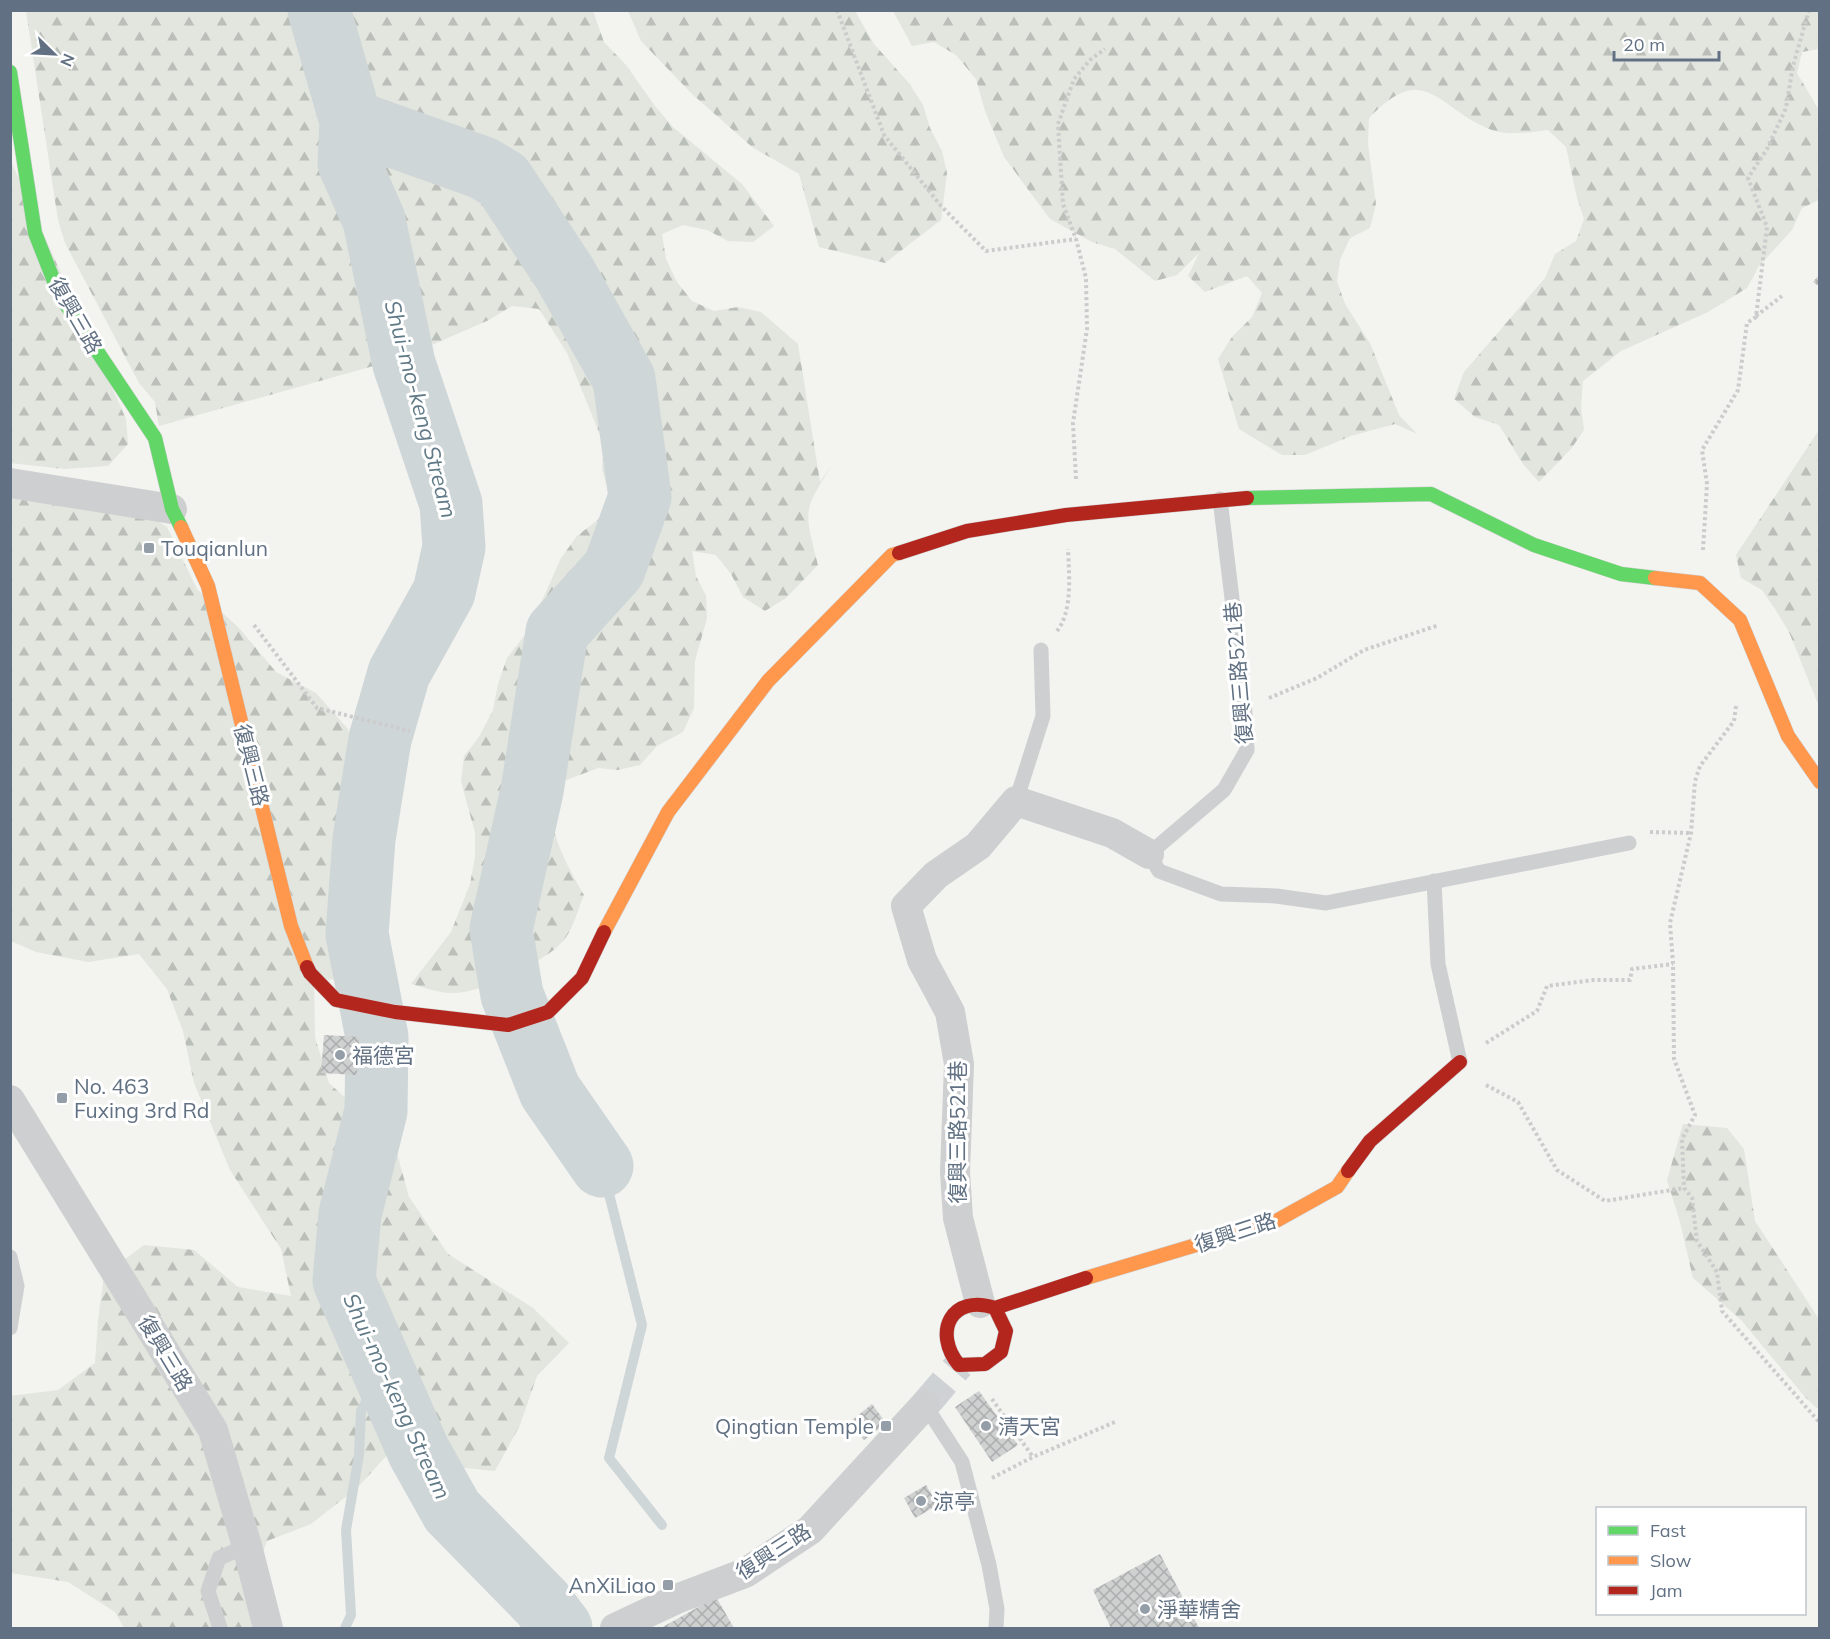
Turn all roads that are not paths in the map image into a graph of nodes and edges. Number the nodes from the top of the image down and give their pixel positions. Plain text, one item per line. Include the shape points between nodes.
1 (10, 72) edge
2 (10, 483) edge
3 (1220, 500) junction
4 (172, 509) junction
5 (1041, 650) road end
6 (1820, 782) edge
7 (1016, 801) junction
8 (1629, 843) road end
9 (1149, 854) junction
10 (1434, 881) junction
11 (1460, 1062) joint
12 (10, 1100) edge
13 (10, 1257) edge
14 (988, 1306) junction
15 (10, 1328) edge
16 (926, 1404) joint
17 (248, 1546) junction
18 (220, 1629) edge
19 (268, 1629) edge
20 (615, 1629) edge
21 (996, 1629) edge

1 - 4 street, 復興三路 via 39,243 59,294 155,438
2 - 4 street
3 - 4 street, 復興三路 via 1066,515 967,531 892,555 768,681 675,802 622,894 582,978 548,1012 508,1025 351,1004 336,1000 310,973 291,926 208,585
3 - 6 street via 1431,494 1534,545 1621,574 1700,583 1740,620 1788,736
3 - 9 lane, 復興三路521巷 via 1247,750 1224,790
5 - 7 lane via 1043,717
7 - 9 street via 1112,833
7 - 14 street, 復興三路521巷 via 978,846 936,874 906,906 922,960 950,1011 959,1064 954,1172 958,1218
8 - 10 lane
9 - 10 lane via 1160,871 1221,894 1326,903
10 - 11 lane via 1438,964
11 - 14 street, 復興三路 via 1370,1141 1337,1186 1276,1221
12 - 17 street, 復興三路 via 213,1430
13 - 15 lane via 17,1286
14 - 14 street, 復興三路 via 970,1304 952,1314 944,1333 948,1353 959,1365 970,1368 993,1361 1006,1341 1003,1318
16 - 20 street, 復興三路 via 810,1530 745,1573 679,1598
16 - 21 lane via 962,1462 989,1565 997,1610
17 - 18 lane via 219,1558 208,1591
17 - 19 street, 復興三路

